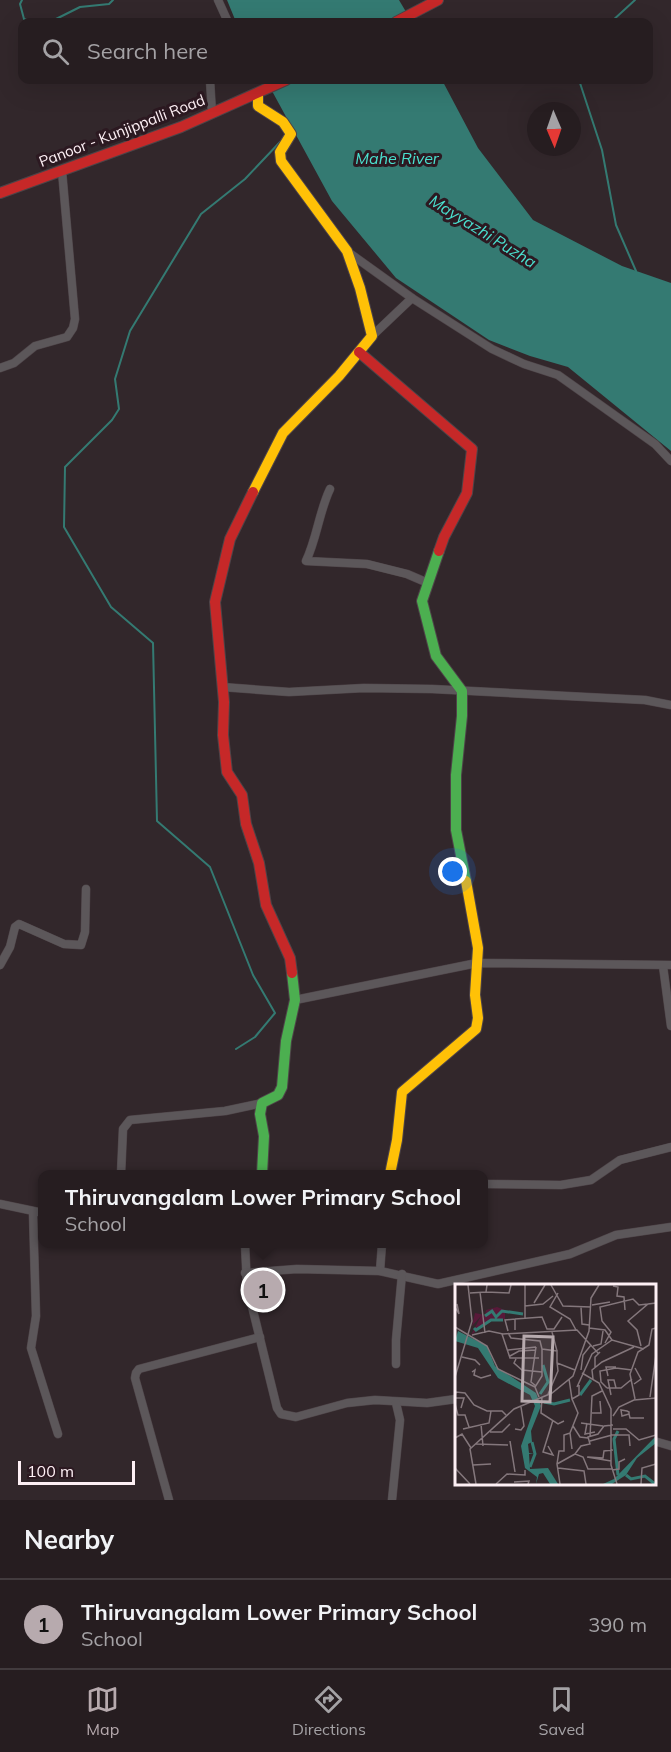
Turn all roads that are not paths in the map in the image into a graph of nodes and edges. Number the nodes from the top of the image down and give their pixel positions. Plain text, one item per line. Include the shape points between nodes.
1 (218, 0) edge
2 (438, 0) edge
3 (226, 18) edge
4 (404, 18) edge
5 (210, 84) edge
6 (278, 84) edge
7 (258, 94) junction
8 (212, 113) junction
9 (62, 171) junction
10 (0, 193) edge
11 (347, 251) junction
12 (412, 298) junction
13 (372, 336) junction
14 (359, 352) junction
15 (0, 368) edge
16 (671, 461) edge
17 (330, 489) dead end
18 (428, 583) junction
19 (222, 687) junction
20 (462, 691) junction
21 (671, 705) edge
22 (86, 888) dead end
23 (477, 963) junction
24 (0, 965) edge
25 (667, 965) edge
26 (295, 1000) junction
27 (671, 1026) edge
28 (262, 1103) junction
29 (671, 1147) edge
30 (121, 1170) edge
31 (262, 1170) edge
32 (391, 1170) edge
33 (488, 1184) edge
34 (0, 1204) edge
35 (33, 1213) junction
36 (38, 1213) edge
37 (671, 1227) edge
38 (244, 1248) edge
39 (382, 1248) edge
40 (380, 1271) junction
41 (245, 1273) junction
42 (402, 1274) junction
43 (260, 1337) junction
44 (396, 1364) dead end
45 (455, 1399) edge
46 (396, 1403) junction
47 (58, 1434) dead end
48 (656, 1442) edge
49 (671, 1446) edge
50 (169, 1500) edge
51 (392, 1500) edge

1 - 3 street
2 - 4 street
5 - 8 street
6 - 7 street, Panoor - Kunjippalli Road
7 - 8 street, Panoor - Kunjippalli Road
7 - 11 street via 258,106 283,122 291,134 280,152 281,161
8 - 9 street, Panoor - Kunjippalli Road
9 - 10 street, Panoor - Kunjippalli Road
9 - 15 street via 73,328 67,337 35,346 14,363
11 - 12 street
11 - 13 street
12 - 13 street
12 - 16 street via 492,349 558,375 655,444
13 - 14 street
14 - 18 street via 472,449 467,493 444,537
14 - 19 street via 283,433 230,539 215,602
17 - 18 street via 306,561 367,564
18 - 20 street via 422,601 436,656
19 - 20 street via 289,692 364,688
19 - 26 street via 227,772 242,795 246,824 260,863 266,905 290,958
20 - 21 street via 634,699
20 - 23 street via 456,830 478,948
22 - 24 street via 81,945 64,944 19,924
23 - 25 street
23 - 26 street
23 - 32 street via 476,1029 402,1092
25 - 27 street
26 - 28 street via 282,1087 278,1095
28 - 30 street via 225,1111 130,1120 123,1129
28 - 31 street via 259,1122 265,1137
29 - 33 street via 620,1160 591,1180 561,1185
34 - 35 street
35 - 36 street
35 - 47 street via 36,1316 31,1348
37 - 42 street via 616,1235 570,1254 438,1284
38 - 41 street
39 - 40 street
40 - 41 street via 297,1269
40 - 42 street
41 - 43 street
42 - 44 street
43 - 46 street via 281,1414 296,1417 366,1401
43 - 50 street via 136,1373
45 - 46 street
46 - 51 street via 400,1420
48 - 49 street

